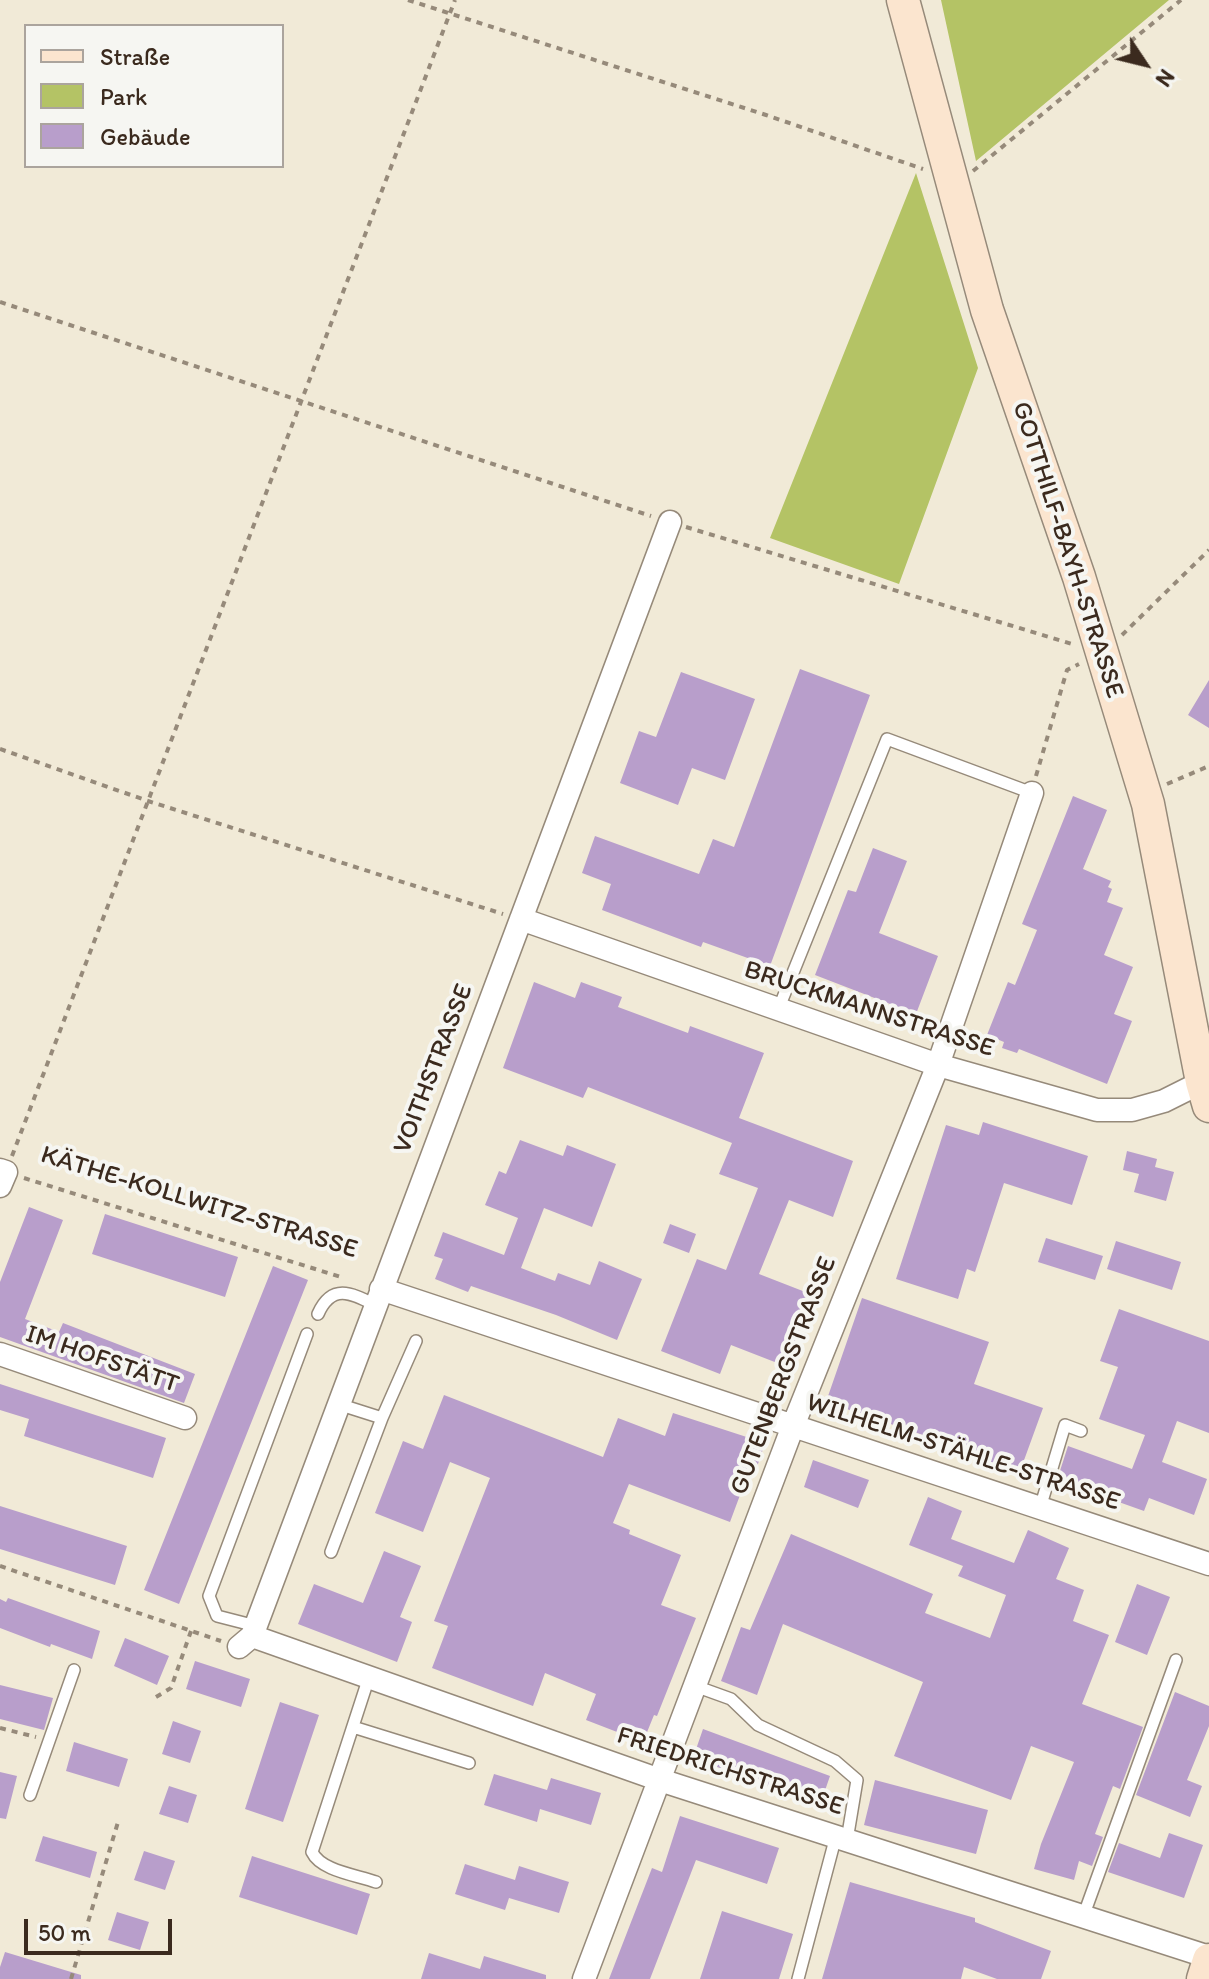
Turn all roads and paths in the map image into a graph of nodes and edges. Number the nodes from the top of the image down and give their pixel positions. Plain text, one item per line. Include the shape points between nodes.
1 (408, 0) edge
2 (455, 0) edge
3 (903, 0) edge
4 (1181, 0) edge
5 (450, 14) junction
6 (949, 177) junction
7 (0, 302) edge
8 (301, 400) junction
9 (670, 522) junction
10 (1209, 550) edge
11 (1101, 653) junction
12 (0, 749) edge
13 (1209, 766) edge
14 (1167, 784) dead end
15 (1032, 793) junction
16 (148, 801) junction
17 (521, 919) junction
18 (778, 1010) junction
19 (938, 1065) junction
20 (1205, 1094) edge
21 (2, 1176) edge
22 (378, 1297) junction
23 (318, 1314) dead end
24 (307, 1334) dead end
25 (416, 1341) dead end
26 (0, 1354) edge
27 (338, 1404) junction
28 (185, 1418) dead end
29 (382, 1418) junction
30 (793, 1426) junction
31 (1081, 1431) dead end
32 (1040, 1508) junction
33 (331, 1552) dead end
34 (1209, 1564) edge
35 (0, 1566) edge
36 (191, 1631) junction
37 (249, 1636) junction
38 (1176, 1660) dead end
39 (74, 1670) dead end
40 (369, 1677) junction
41 (695, 1686) junction
42 (156, 1697) dead end
43 (353, 1727) junction
44 (0, 1728) edge
45 (49, 1740) junction
46 (469, 1763) dead end
47 (660, 1780) junction
48 (30, 1795) dead end
49 (118, 1822) dead end
50 (841, 1838) junction
51 (376, 1882) dead end
52 (1083, 1917) junction
53 (1209, 1958) edge
54 (71, 1979) edge
55 (584, 1979) edge
56 (798, 1979) edge
57 (1203, 1979) edge

1 - 5 path
2 - 5 path
3 - 6 street, GOTTHILF-BAYH-STRASSE
4 - 6 path via 971,173
5 - 6 path
5 - 8 path
6 - 11 street, GOTTHILF-BAYH-STRASSE via 987,310
7 - 8 path
8 - 9 path
8 - 16 path
9 - 11 path
9 - 17 street, VOITHSTRASSE
10 - 11 path
11 - 15 path via 1067,670
11 - 20 street, GOTTHILF-BAYH-STRASSE via 1148,804
12 - 16 path
13 - 14 path
15 - 18 lane via 887,739
15 - 19 street, GUTENBERGSTRASSE
16 - 17 path
16 - 21 path
17 - 18 street, BRUCKMANNSTRASSE
17 - 22 street, VOITHSTRASSE
18 - 19 street, BRUCKMANNSTRASSE
19 - 20 street, BRUCKMANNSTRASSE via 1097,1110 1132,1110
19 - 30 street, GUTENBERGSTRASSE
21 - 22 path, KÄTHE-KOLLWITZ-STRASSE
22 - 23 lane via 334,1295
22 - 27 street, VOITHSTRASSE
22 - 30 street, WILHELM-STÄHLE-STRASSE
24 - 37 lane via 209,1596 217,1616
25 - 29 lane
26 - 28 street, IM HOFSTÄTT
27 - 29 lane
27 - 37 street, VOITHSTRASSE
29 - 33 lane
30 - 32 street, WILHELM-STÄHLE-STRASSE
30 - 41 street, GUTENBERGSTRASSE
31 - 32 lane via 1065,1425
32 - 34 street, WILHELM-STÄHLE-STRASSE
35 - 36 path
36 - 37 path
36 - 42 path via 171,1688
37 - 40 street, FRIEDRICHSTRASSE
38 - 52 lane
39 - 45 lane
40 - 43 lane
40 - 47 street, FRIEDRICHSTRASSE
41 - 47 street, GUTENBERGSTRASSE
41 - 50 lane via 731,1699 758,1725 835,1761 857,1780
43 - 46 lane
43 - 51 lane via 312,1852 327,1866
44 - 45 path
45 - 48 lane
47 - 50 street, FRIEDRICHSTRASSE
47 - 55 street, GUTENBERGSTRASSE
49 - 54 path
50 - 52 street, FRIEDRICHSTRASSE
50 - 56 lane
52 - 53 street, FRIEDRICHSTRASSE
53 - 57 street

